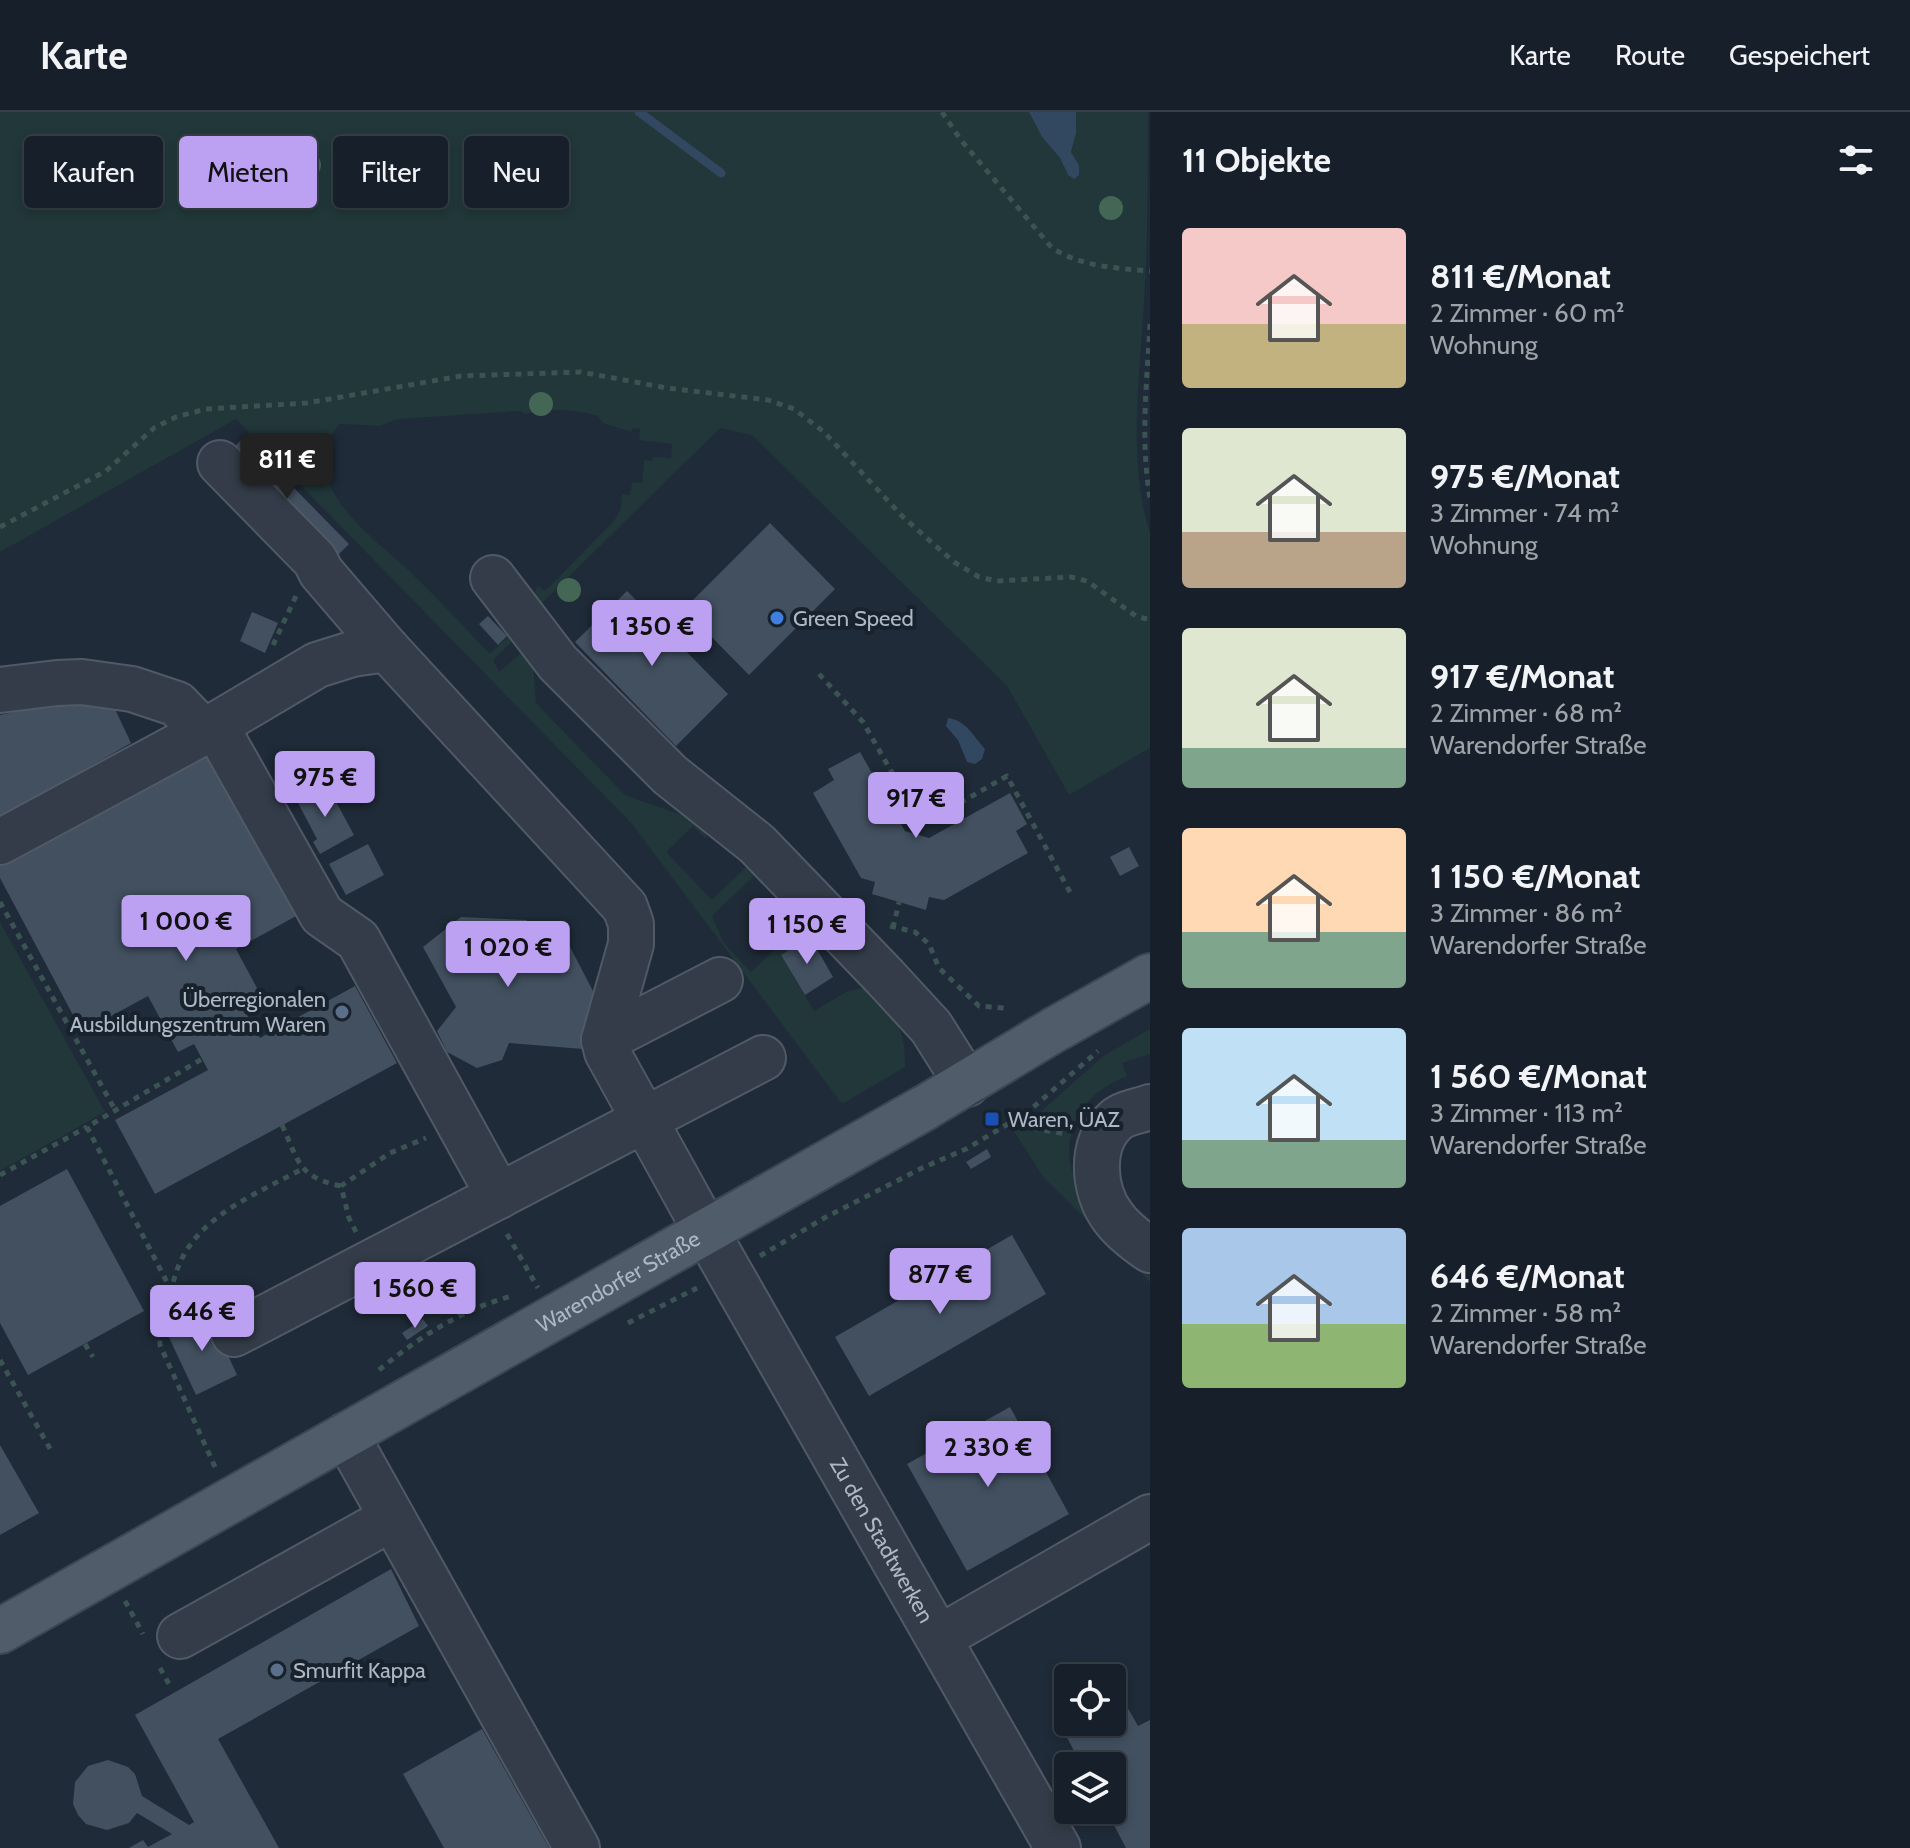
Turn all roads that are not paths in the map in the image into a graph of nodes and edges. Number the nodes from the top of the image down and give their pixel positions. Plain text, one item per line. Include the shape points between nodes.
1 (220, 463) dead end
2 (493, 578) dead end
3 (387, 649) junction
4 (0, 690) edge
5 (210, 728) junction
6 (0, 842) edge
7 (1150, 976) edge
8 (720, 980) dead end
9 (604, 1040) junction
10 (763, 1058) dead end
11 (967, 1084) junction
12 (1150, 1107) edge
13 (643, 1121) junction
14 (494, 1198) junction
15 (706, 1231) junction
16 (1150, 1250) edge
17 (234, 1334) dead end
18 (346, 1435) junction
19 (1150, 1517) edge
20 (392, 1518) junction
21 (0, 1631) edge
22 (180, 1636) dead end
23 (939, 1638) junction
24 (577, 1848) edge
25 (1058, 1848) edge

1 - 3 street via 315,560
2 - 11 street via 558,663 670,775 757,844 885,977 931,1027
3 - 5 street via 317,665
3 - 9 street via 625,907 631,944
4 - 5 street via 82,682 132,689 177,704
5 - 6 street
5 - 14 street via 322,915 358,940
7 - 11 main road, Warendorfer Straße
8 - 9 street
9 - 13 street, Zu den Stadtwerken
10 - 13 street
11 - 15 main road, Warendorfer Straße
12 - 16 street via 1118,1118 1105,1133 1098,1154 1104,1203 1113,1218
13 - 14 street
13 - 15 street, Zu den Stadtwerken
14 - 17 street
15 - 18 main road, Warendorfer Straße
15 - 23 street, Zu den Stadtwerken
18 - 20 street
18 - 21 main road, Warendorfer Straße
19 - 23 street
20 - 22 street
20 - 24 street
23 - 25 street, Zu den Stadtwerken

